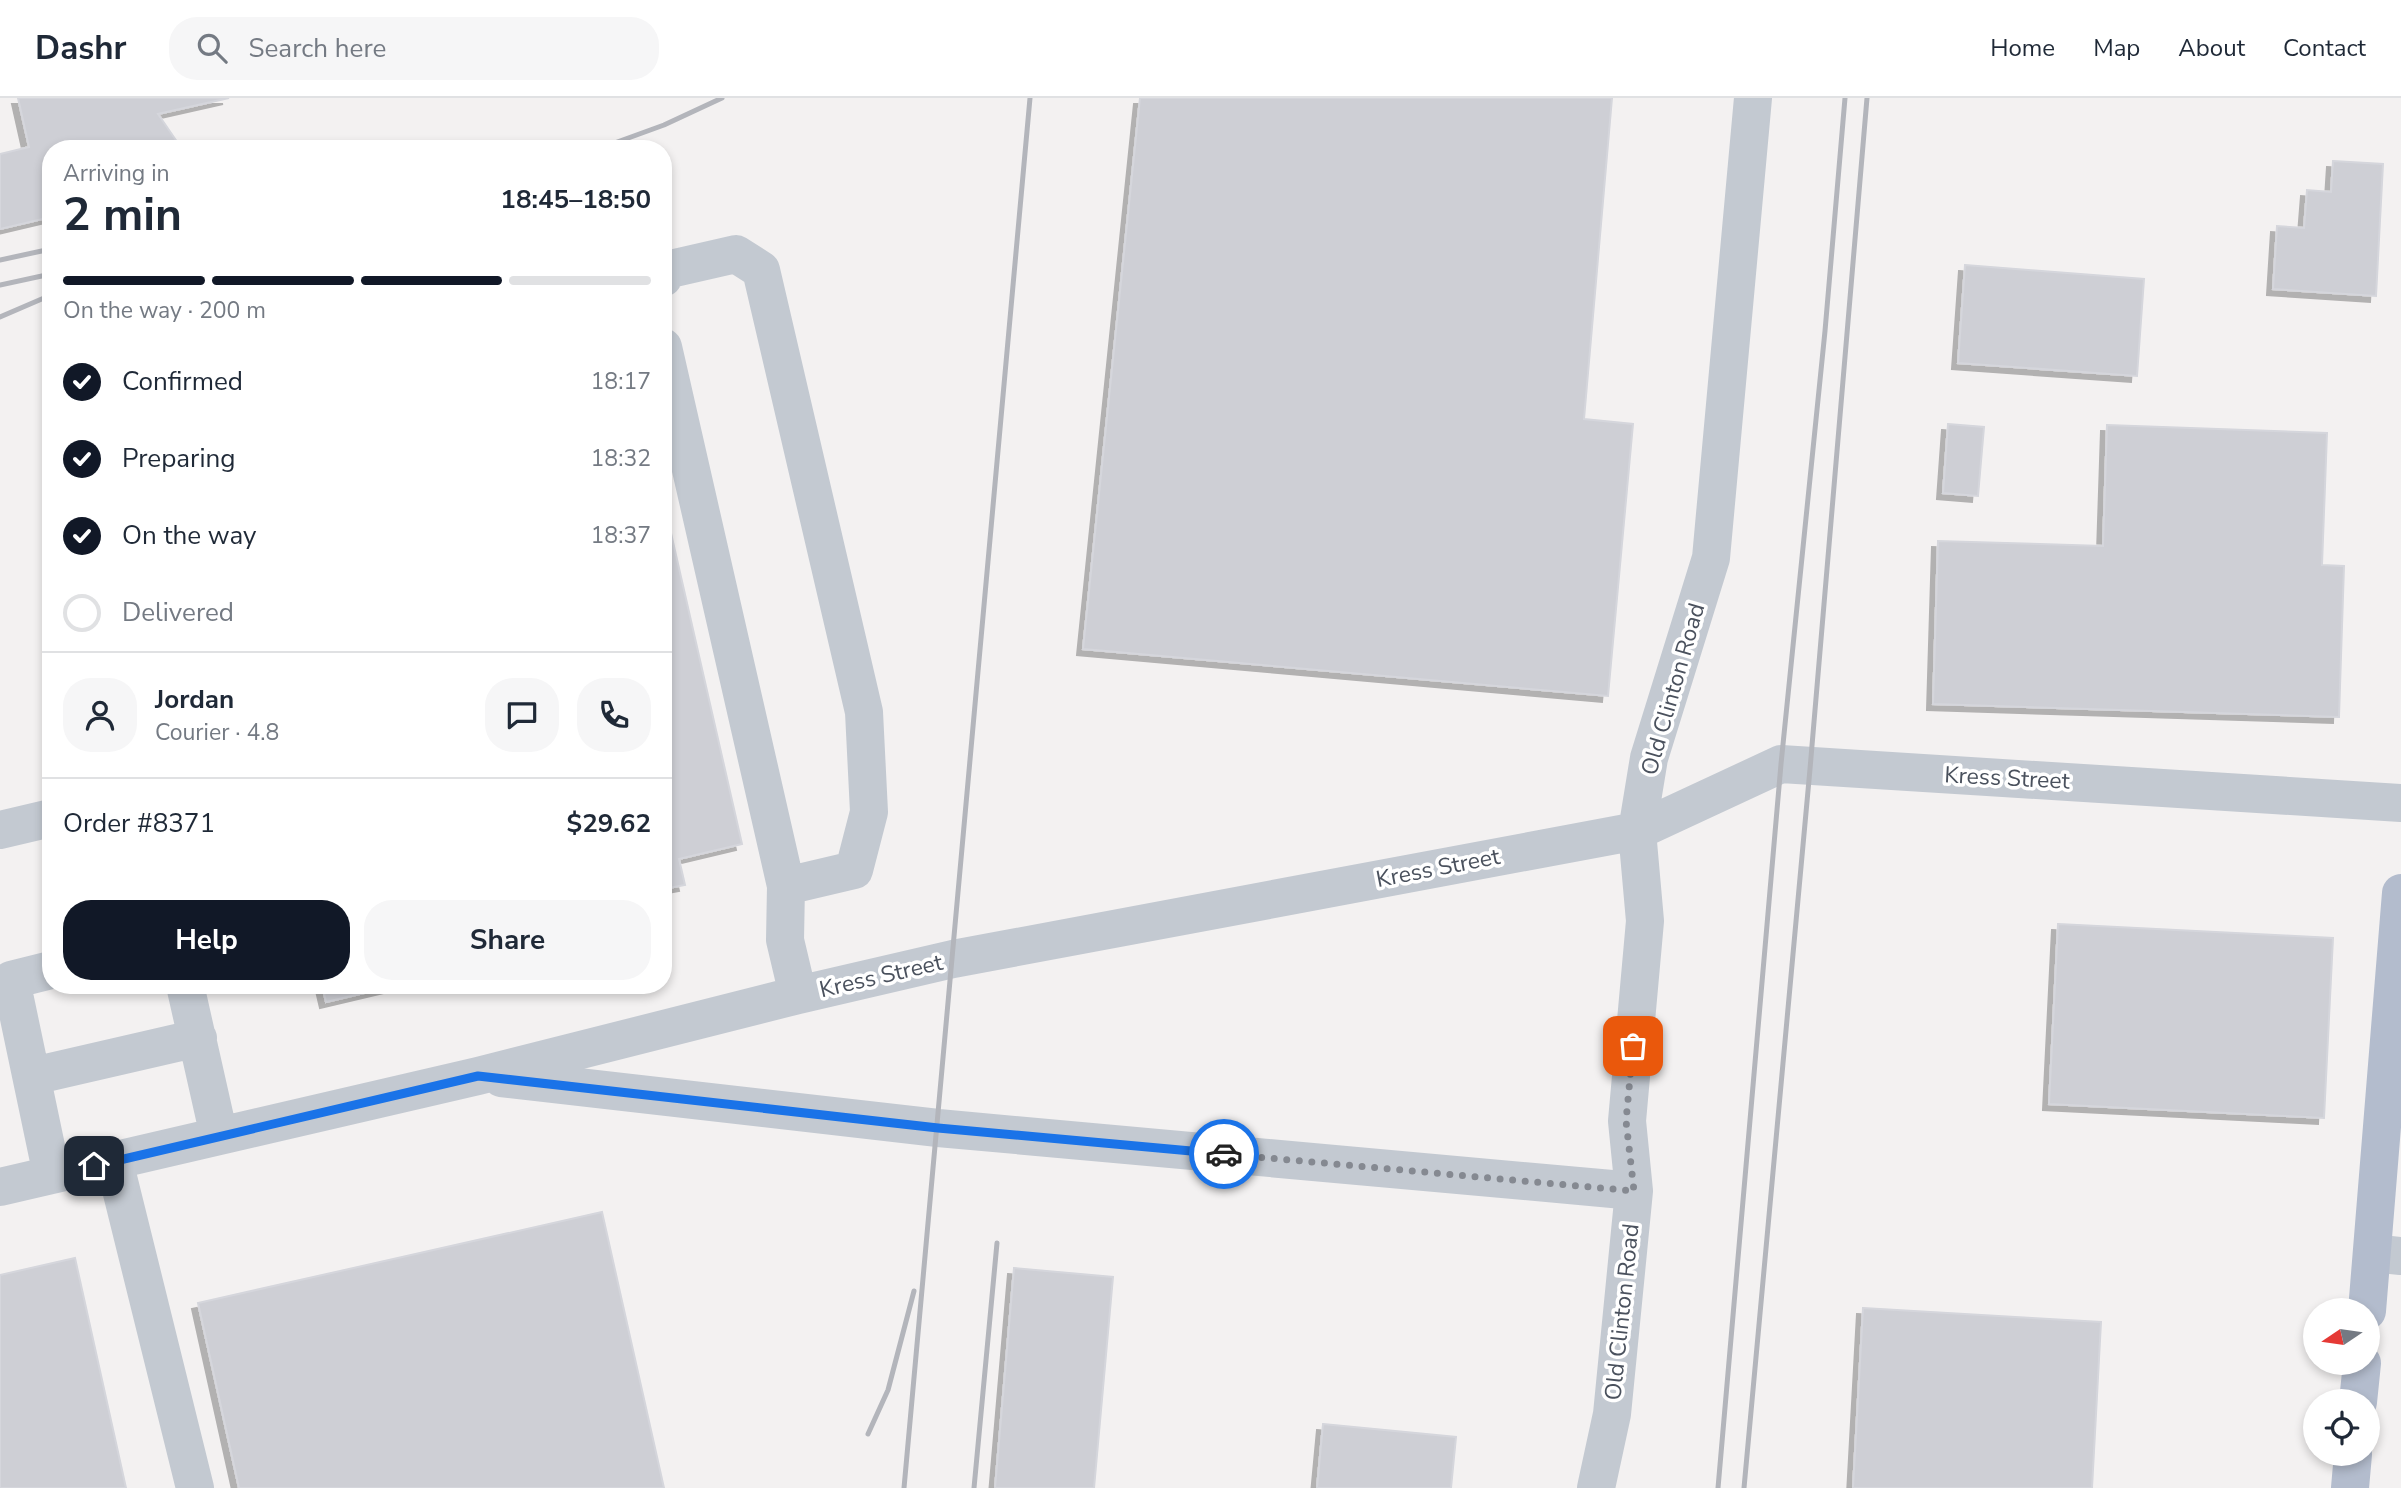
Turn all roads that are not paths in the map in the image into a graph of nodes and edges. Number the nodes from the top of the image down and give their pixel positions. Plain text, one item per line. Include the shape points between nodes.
1 (1753, 98) edge
2 (672, 269) edge
3 (672, 386) edge
4 (2401, 803) edge
5 (42, 820) edge
6 (0, 830) edge
7 (1637, 831) junction
8 (786, 886) junction
9 (2401, 892) edge
10 (42, 973) edge
11 (187, 994) edge
12 (798, 995) junction
13 (198, 1038) junction
14 (33, 1076) junction
15 (478, 1076) junction
16 (219, 1136) junction
17 (114, 1161) junction
18 (52, 1175) junction
19 (0, 1187) edge
20 (1634, 1191) junction
21 (2386, 1255) edge
22 (2371, 1298) edge
23 (2352, 1466) edge
24 (195, 1488) edge
25 (1596, 1488) edge
26 (2350, 1488) edge

1 - 7 street, Old Clinton Road via 1712,558 1649,758
2 - 8 street via 736,254 761,270 864,712 869,812 854,870
3 - 8 street
4 - 7 street, Kress Street via 1781,764
5 - 6 street
7 - 12 street, Kress Street via 953,960
7 - 20 street, Old Clinton Road via 1645,921 1626,1121
8 - 12 street via 785,940
9 - 21 main road
10 - 14 street via 11,980
11 - 13 street
12 - 15 street, Kress Street
13 - 14 street
13 - 16 street
14 - 18 street
15 - 16 street, Kress Street
15 - 20 street, Kress Street via 938,1128
16 - 17 street, Kress Street
17 - 18 street, Kress Street
17 - 24 street
18 - 19 street, Kress Street
20 - 25 street, Old Clinton Road via 1612,1414
21 - 22 main road
23 - 26 main road

